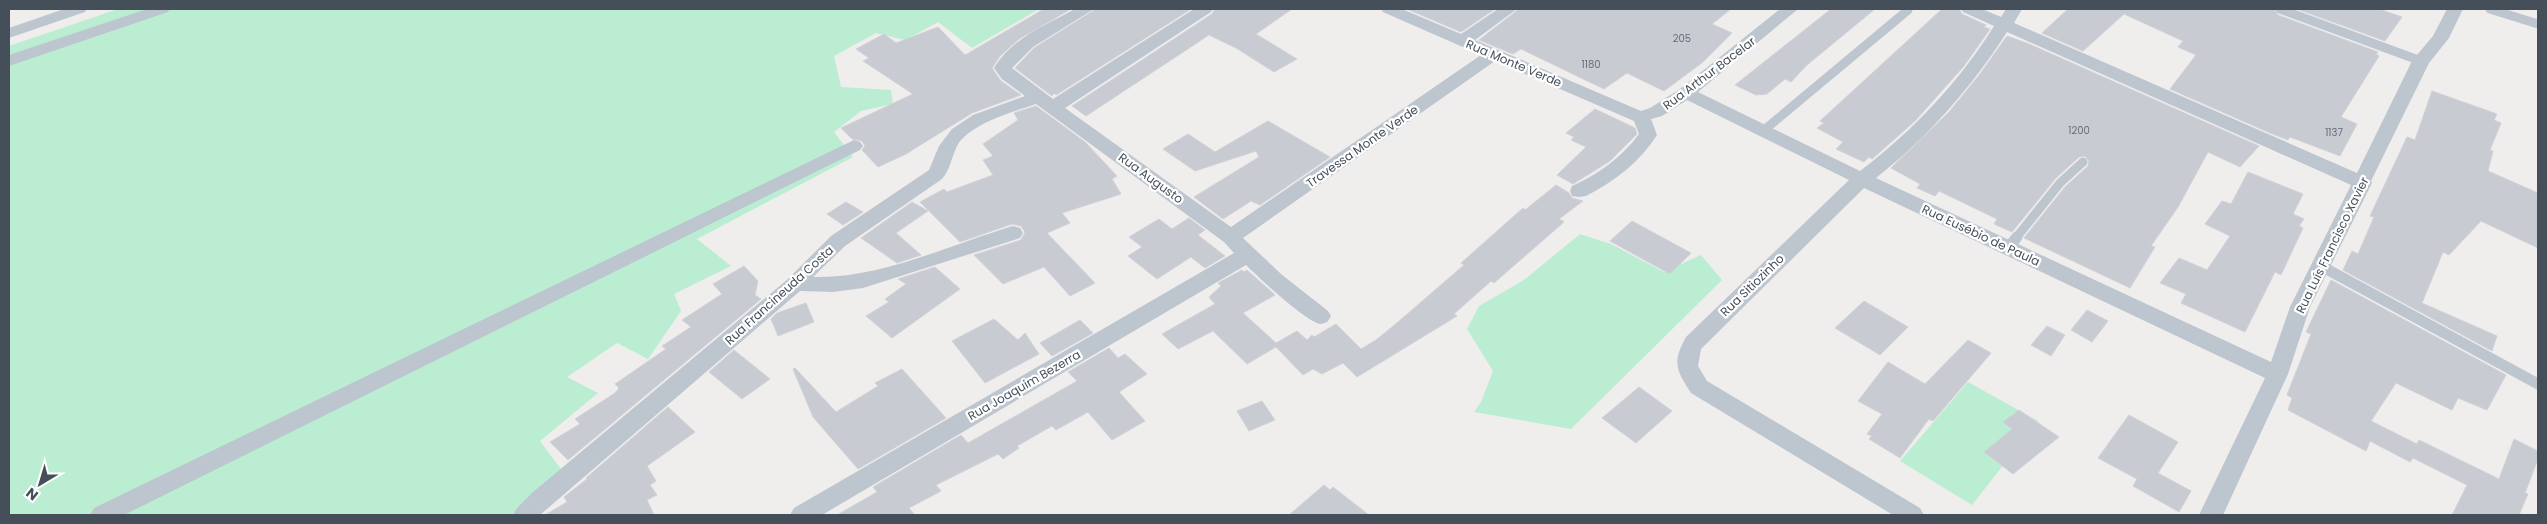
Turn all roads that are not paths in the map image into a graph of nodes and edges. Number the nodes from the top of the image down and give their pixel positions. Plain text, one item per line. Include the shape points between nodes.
1 (79, 9) edge
2 (162, 9) edge
3 (1086, 9) edge
4 (1205, 9) edge
5 (1389, 9) edge
6 (1509, 9) edge
7 (1790, 9) edge
8 (1969, 9) edge
9 (2280, 9) edge
10 (2455, 9) edge
11 (2490, 9) edge
12 (1908, 10) dead end
13 (2008, 16) edge
14 (2538, 24) edge
15 (9, 33) edge
16 (1462, 41) junction
17 (1493, 54) junction
18 (9, 61) edge
19 (2421, 62) junction
20 (1686, 93) junction
21 (1046, 102) junction
22 (1640, 116) junction
23 (1762, 131) junction
24 (854, 146) dead end
25 (2083, 162) dead end
26 (1862, 179) junction
27 (2362, 183) junction
28 (1579, 192) dead end
29 (1013, 233) dead end
30 (1231, 237) junction
31 (2008, 248) junction
32 (1247, 255) junction
33 (2321, 266) junction
34 (795, 284) junction
35 (1321, 316) dead end
36 (2277, 374) junction
37 (2538, 384) edge
38 (102, 515) edge
39 (525, 515) edge
40 (802, 515) edge
41 (1912, 515) edge
42 (2211, 515) edge

1 - 15 street
2 - 18 street
3 - 21 street, Rua Augusto via 1018,48 1006,60 1003,68 1008,75
4 - 21 street, Rua Francineuda Costa
5 - 16 street, Rua Monte Verde
6 - 16 street
7 - 20 street, Rua Arthur Bacelar
8 - 13 street
9 - 19 lane
10 - 19 street, Rua Luís Francisco Xavier via 2441,38
11 - 14 lane
12 - 23 lane
13 - 26 street, Rua Sitiozinho via 1996,37 1939,110 1902,148
13 - 27 street
16 - 17 street, Rua Monte Verde
17 - 22 street, Rua Monte Verde
17 - 30 street, Travessa Monte Verde
19 - 27 street, Rua Luís Francisco Xavier
20 - 22 street, Rua Arthur Bacelar via 1656,112
20 - 23 street, Rua Eusébio de Paula
21 - 30 street, Rua Augusto
21 - 34 street, Rua Francineuda Costa via 992,114 957,134 939,172 826,251
22 - 28 street via 1648,135 1636,151 1617,170
23 - 26 street, Rua Eusébio de Paula
24 - 38 street
25 - 31 lane via 2060,184
26 - 31 street, Rua Eusébio de Paula
26 - 41 street, Rua Sitiozinho via 1692,343 1686,354 1687,370 1699,388
27 - 33 street, Rua Luís Francisco Xavier
29 - 34 street via 863,281 834,285
30 - 32 street, Rua Augusto
31 - 36 street, Rua Eusébio de Paula
32 - 35 street, Rua Augusto
32 - 40 street, Rua Joaquim Bezerra
33 - 36 street, Rua Luís Francisco Xavier via 2300,307
33 - 37 lane
34 - 39 street, Rua Francineuda Costa
36 - 42 street, Rua Luís Francisco Xavier

